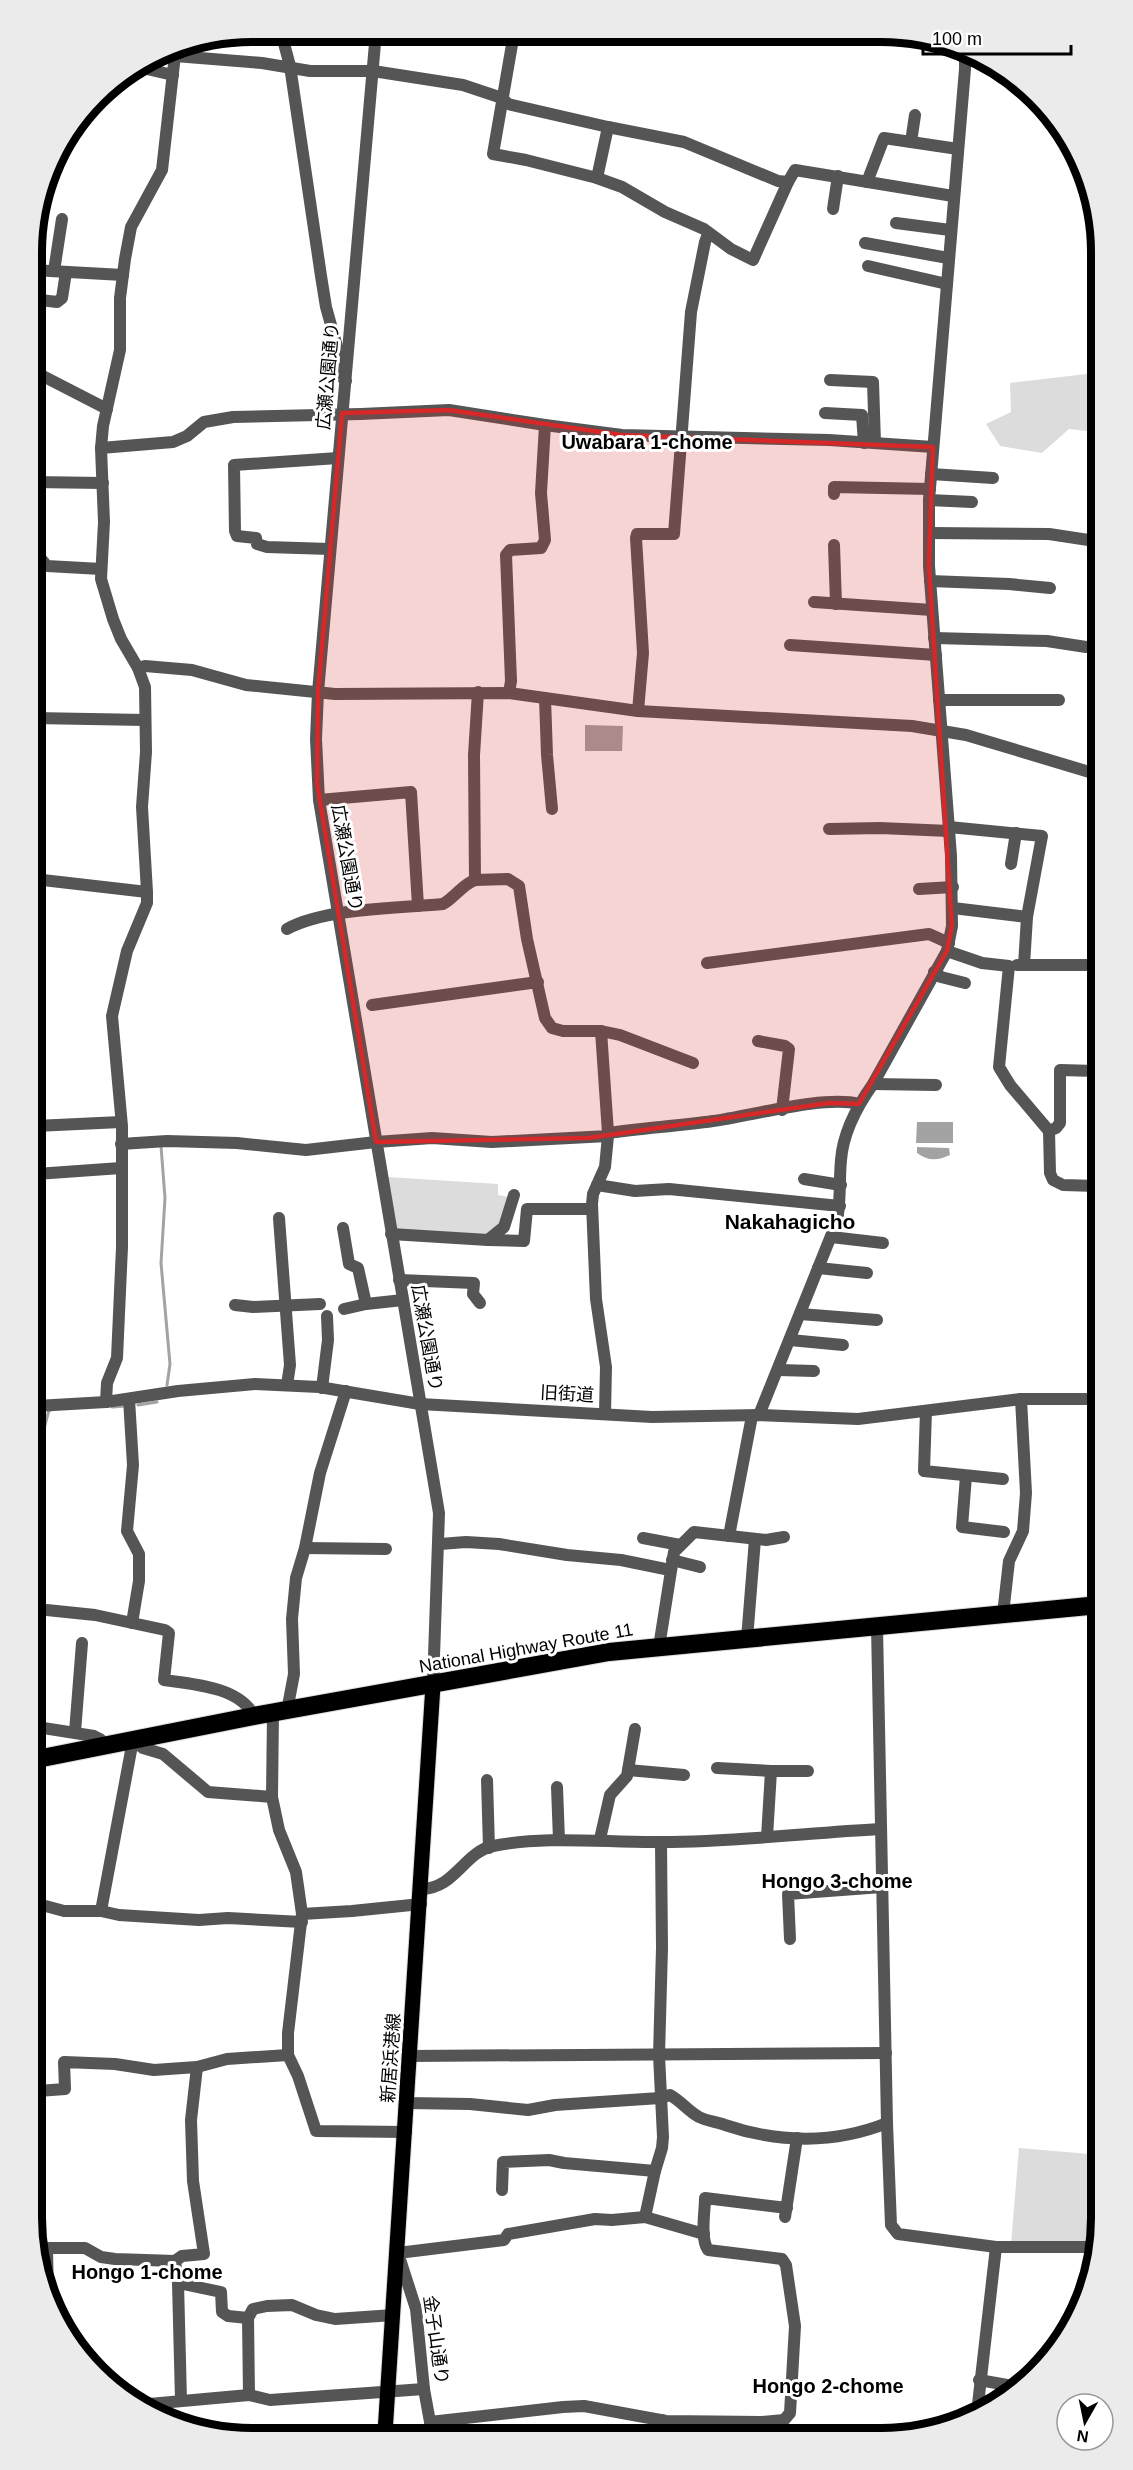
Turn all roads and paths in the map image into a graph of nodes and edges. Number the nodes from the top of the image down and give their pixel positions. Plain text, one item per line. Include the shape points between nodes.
1 (284, 42) edge
2 (375, 42) edge
3 (512, 42) edge
4 (186, 52) edge
5 (175, 57) edge
6 (964, 60) edge
7 (290, 66) junction
8 (148, 69) edge
9 (373, 71) junction
10 (173, 75) junction
11 (502, 98) junction
12 (915, 115) dead end
13 (608, 127) junction
14 (911, 142) junction
15 (958, 149) junction
16 (838, 176) junction
17 (597, 178) junction
18 (788, 182) junction
19 (867, 182) junction
20 (953, 196) junction
21 (833, 209) dead end
22 (63, 219) dead end
23 (896, 223) dead end
24 (950, 230) junction
25 (708, 234) junction
26 (865, 243) dead end
27 (948, 258) junction
28 (868, 266) dead end
29 (42, 271) edge
30 (60, 272) junction
31 (123, 275) junction
32 (946, 284) junction
33 (42, 300) edge
34 (42, 376) edge
35 (830, 380) dead end
36 (346, 381) junction
37 (107, 409) junction
38 (342, 414) junction
39 (825, 414) dead end
40 (545, 425) junction
41 (680, 436) junction
42 (869, 443) junction
43 (933, 447) junction
44 (101, 448) junction
45 (338, 458) junction
46 (931, 474) junction
47 (993, 478) dead end
48 (42, 482) edge
49 (103, 483) junction
50 (834, 494) dead end
51 (929, 495) junction
52 (972, 502) dead end
53 (929, 533) junction
54 (1091, 540) edge
55 (834, 545) dead end
56 (330, 549) junction
57 (42, 560) edge
58 (101, 569) junction
59 (930, 581) junction
60 (1050, 588) dead end
61 (814, 602) dead end
62 (836, 604) junction
63 (932, 610) junction
64 (934, 638) junction
65 (790, 645) dead end
66 (1086, 647) dead end
67 (936, 655) junction
68 (138, 668) junction
69 (318, 692) junction
70 (478, 692) junction
71 (509, 693) junction
72 (545, 698) junction
73 (939, 700) junction
74 (1059, 700) dead end
75 (638, 711) junction
76 (42, 718) edge
77 (145, 720) junction
78 (941, 730) junction
79 (1091, 772) edge
80 (319, 800) junction
81 (552, 809) dead end
82 (830, 829) dead end
83 (949, 829) junction
84 (1016, 833) junction
85 (1011, 864) dead end
86 (42, 880) edge
87 (475, 880) junction
88 (953, 887) junction
89 (919, 889) dead end
90 (147, 892) junction
91 (418, 906) junction
92 (953, 908) junction
93 (339, 915) junction
94 (1027, 917) junction
95 (287, 929) dead end
96 (948, 947) junction
97 (707, 963) dead end
98 (1024, 965) junction
99 (1091, 965) edge
100 (1009, 966) junction
101 (934, 972) junction
102 (538, 982) junction
103 (965, 983) dead end
104 (372, 1005) dead end
105 (601, 1031) junction
106 (758, 1041) dead end
107 (693, 1062) dead end
108 (1091, 1071) edge
109 (873, 1084) junction
110 (936, 1084) dead end
111 (859, 1104) junction
112 (782, 1110) junction
113 (121, 1122) junction
114 (42, 1126) edge
115 (1049, 1131) junction
116 (608, 1135) junction
117 (376, 1142) junction
118 (121, 1144) junction
119 (121, 1168) junction
120 (42, 1174) edge
121 (804, 1179) dead end
122 (597, 1185) junction
123 (841, 1185) junction
124 (1091, 1186) edge
125 (514, 1195) dead end
126 (840, 1206) junction
127 (592, 1209) junction
128 (279, 1218) dead end
129 (343, 1228) dead end
130 (392, 1234) junction
131 (831, 1237) junction
132 (488, 1240) junction
133 (883, 1243) dead end
134 (818, 1268) junction
135 (867, 1273) dead end
136 (399, 1281) junction
137 (403, 1300) junction
138 (480, 1303) dead end
139 (320, 1304) dead end
140 (235, 1305) dead end
141 (366, 1305) junction
142 (286, 1306) junction
143 (344, 1309) dead end
144 (800, 1314) junction
145 (327, 1316) dead end
146 (878, 1320) dead end
147 (790, 1340) junction
148 (843, 1345) dead end
149 (778, 1370) junction
150 (814, 1371) dead end
151 (287, 1385) junction
152 (322, 1388) junction
153 (346, 1391) junction
154 (129, 1399) junction
155 (1021, 1399) junction
156 (1091, 1399) edge
157 (106, 1402) junction
158 (420, 1404) junction
159 (42, 1406) edge
160 (926, 1411) junction
161 (605, 1414) junction
162 (756, 1416) junction
163 (966, 1476) junction
164 (1003, 1479) dead end
165 (1004, 1532) dead end
166 (729, 1536) junction
167 (784, 1536) dead end
168 (643, 1538) dead end
169 (756, 1539) junction
170 (440, 1544) junction
171 (680, 1545) junction
172 (305, 1548) junction
173 (386, 1549) dead end
174 (671, 1565) junction
175 (700, 1567) dead end
176 (1091, 1606) edge
177 (42, 1610) edge
178 (1002, 1614) junction
179 (132, 1623) junction
180 (877, 1627) junction
181 (747, 1639) junction
182 (82, 1643) dead end
183 (659, 1647) junction
184 (433, 1685) junction
185 (280, 1712) junction
186 (254, 1716) junction
187 (42, 1728) edge
188 (635, 1730) dead end
189 (75, 1731) junction
190 (133, 1740) junction
191 (105, 1746) junction
192 (42, 1758) edge
193 (717, 1768) dead end
194 (628, 1770) junction
195 (808, 1770) dead end
196 (771, 1771) junction
197 (684, 1775) dead end
198 (487, 1780) dead end
199 (557, 1786) dead end
200 (272, 1797) junction
201 (880, 1829) junction
202 (767, 1837) junction
203 (600, 1839) junction
204 (559, 1840) junction
205 (661, 1842) junction
206 (489, 1848) junction
207 (882, 1887) junction
208 (421, 1897) junction
209 (42, 1905) edge
210 (101, 1911) junction
211 (302, 1918) junction
212 (790, 1939) dead end
213 (886, 2053) junction
214 (288, 2055) junction
215 (659, 2055) junction
216 (410, 2056) junction
217 (197, 2067) junction
218 (42, 2091) edge
219 (660, 2098) junction
220 (407, 2103) junction
221 (887, 2123) junction
222 (406, 2132) junction
223 (797, 2138) junction
224 (655, 2171) junction
225 (502, 2190) dead end
226 (645, 2217) junction
227 (704, 2234) junction
228 (996, 2247) junction
229 (1089, 2247) edge
230 (44, 2248) edge
231 (398, 2253) junction
232 (175, 2260) junction
233 (178, 2283) junction
234 (394, 2315) junction
235 (248, 2318) junction
236 (979, 2380) junction
237 (1009, 2385) edge
238 (424, 2389) junction
239 (389, 2391) junction
240 (249, 2396) junction
241 (181, 2400) junction
242 (154, 2403) edge
243 (978, 2404) edge
244 (661, 2426) edge
245 (431, 2427) edge
246 (734, 2427) edge
247 (386, 2428) edge

1 - 7 street
2 - 9 street, 広瀬公園通り
3 - 11 street
4 - 7 street
5 - 10 street
6 - 15 street
7 - 9 street via 320,71
7 - 36 street via 326,308 338,350 338,374
8 - 10 street
9 - 11 street via 464,85
9 - 36 street, 広瀬公園通り
10 - 31 street via 162,170 131,227
11 - 13 street via 508,104
11 - 17 street via 493,154
12 - 14 street
13 - 17 street
13 - 18 street via 684,142
14 - 15 street
14 - 19 street via 884,138
15 - 20 street
16 - 18 street via 795,170
16 - 19 street
16 - 21 street
17 - 25 street via 622,187
18 - 25 street via 753,260
19 - 20 street
20 - 24 street
22 - 30 street
23 - 24 street
24 - 27 street
25 - 41 street via 691,312
26 - 27 street
27 - 32 street
28 - 32 street
29 - 30 street
30 - 31 street
30 - 33 street via 62,298 57,302
31 - 37 street via 120,350
32 - 43 street
34 - 37 street
35 - 42 street via 873,382
36 - 38 street, 広瀬公園通り
37 - 44 street
38 - 40 street via 449,410
38 - 44 street via 233,417 204,422 173,442
38 - 45 street, 広瀬公園通り
39 - 42 street via 862,415
40 - 41 street via 622,435
40 - 71 street via 541,493 544,540 541,548 510,550 506,555
41 - 42 street
41 - 75 street via 674,534 637,534 636,538 644,653
42 - 43 street
43 - 46 street
44 - 49 street
45 - 56 street, 広瀬公園通り
45 - 56 street via 234,465 237,536 256,538 257,544 267,547
46 - 47 street
46 - 51 street
48 - 49 street
49 - 58 street
50 - 51 street via 834,486
51 - 52 street
51 - 53 street
53 - 54 street via 1049,534
53 - 59 street
55 - 62 street
56 - 69 street, 広瀬公園通り
57 - 58 street via 47,566
58 - 68 street via 113,620
59 - 60 street
59 - 63 street
61 - 62 street
62 - 63 street
63 - 64 street
64 - 66 street via 1047,641
64 - 67 street
65 - 67 street
67 - 73 street
68 - 69 street via 192,670 246,685
68 - 77 street via 145,687
69 - 70 street
69 - 80 street, 広瀬公園通り
70 - 71 street
70 - 87 street
71 - 72 street
72 - 75 street
72 - 81 street
73 - 74 street
73 - 78 street
75 - 78 street
76 - 77 street
77 - 90 street via 142,807
78 - 79 street
78 - 83 street
80 - 91 street via 411,792
80 - 93 street, 広瀬公園通り
82 - 83 street
83 - 84 street
83 - 88 street
84 - 85 street
84 - 94 street via 1042,836
86 - 90 street
87 - 91 street via 443,904
87 - 102 street via 508,879 519,886
88 - 89 street
88 - 92 street
90 - 113 street via 147,903 127,951 112,1016
91 - 93 street
92 - 94 street
92 - 96 street
93 - 95 street via 299,922
93 - 117 street, 広瀬公園通り
94 - 98 street
96 - 97 street via 929,934
96 - 100 street via 982,963
96 - 101 street
98 - 99 street
98 - 100 street
100 - 115 street via 999,1067
101 - 103 street
101 - 109 street
102 - 104 street
102 - 105 street via 545,1018 552,1028
105 - 107 street
105 - 116 street
106 - 112 street via 789,1048
108 - 115 street via 1060,1070 1060,1123
109 - 110 street
109 - 111 street
111 - 112 street via 829,1103
111 - 123 street via 841,1158
112 - 116 street
113 - 114 street
113 - 118 street
115 - 124 street via 1053,1180 1063,1185
116 - 117 street via 492,1142 432,1138
116 - 122 street via 605,1167
117 - 118 street via 306,1150 237,1143
117 - 130 street, 広瀬公園通り
118 - 119 street
119 - 120 street
119 - 157 street via 117,1358 107,1383
121 - 123 street
122 - 126 street
122 - 127 street
123 - 126 street
125 - 132 street via 504,1227
126 - 131 street
127 - 132 street via 527,1209 524,1241
127 - 161 street via 597,1313 606,1366
128 - 142 street
129 - 141 street via 349,1264 358,1268
130 - 132 street
130 - 136 street, 広瀬公園通り
131 - 133 street
131 - 134 street
134 - 135 street
134 - 144 street
136 - 137 street, 広瀬公園通り
136 - 138 street via 474,1283 473,1294
137 - 141 street
137 - 158 street, 広瀬公園通り
139 - 142 street
140 - 142 street
141 - 143 street
142 - 151 street via 290,1365
144 - 146 street
144 - 147 street
145 - 152 street
147 - 148 street
147 - 149 street
149 - 150 street
149 - 162 street
151 - 152 street, 旧街道
151 - 154 street, 旧街道 via 255,1384
152 - 153 street, 旧街道
153 - 158 street, 旧街道
153 - 172 street via 320,1473
154 - 157 street, 旧街道
154 - 179 street via 133,1465 127,1531 139,1554
155 - 156 street, 旧街道
155 - 160 street, 旧街道
155 - 178 street via 1026,1493 1023,1531 1009,1561
157 - 159 street, 旧街道
158 - 161 street, 旧街道
158 - 170 street, 広瀬公園通り via 439,1513
160 - 162 street, 旧街道 via 858,1419
160 - 163 street via 924,1471
161 - 162 street, 旧街道
162 - 166 street
163 - 164 street
163 - 165 street via 962,1527
166 - 169 street
166 - 171 street via 693,1532
167 - 169 street
168 - 171 street
169 - 181 street
170 - 174 street via 498,1544
170 - 184 street, 広瀬公園通り
171 - 174 street
172 - 173 street
172 - 185 street via 293,1600 294,1674
174 - 175 street
174 - 183 street
176 - 178 highway, National Highway Route 11
177 - 179 street
178 - 180 highway, National Highway Route 11
179 - 186 street via 170,1633 164,1680 203,1686 236,1698 249,1706
180 - 181 highway, National Highway Route 11
180 - 201 street
181 - 183 highway, National Highway Route 11
182 - 189 street
183 - 184 highway, National Highway Route 11 via 564,1659
184 - 185 highway, National Highway Route 11
184 - 208 main road, 新居浜港線
185 - 186 highway, National Highway Route 11
185 - 200 street
186 - 190 highway, National Highway Route 11
187 - 189 street
188 - 194 street
189 - 191 street via 100,1739
190 - 191 highway, National Highway Route 11
190 - 200 street via 143,1748 163,1754 208,1792
190 - 210 street
191 - 192 highway, National Highway Route 11
193 - 196 street
194 - 197 street
194 - 203 street via 610,1795
195 - 196 street
196 - 202 street
198 - 206 street
199 - 204 street
200 - 211 street via 279,1830 296,1872
201 - 202 street
201 - 207 street
202 - 205 street
203 - 204 street
203 - 205 street
204 - 206 street
205 - 215 street
206 - 208 street
207 - 212 street via 788,1894
207 - 213 street
208 - 211 street
208 - 216 main road, 新居浜港線
209 - 210 street via 64,1911
210 - 211 street via 199,1920
211 - 214 street
213 - 215 street
213 - 221 street
214 - 217 street via 227,2060
214 - 222 street via 316,2131
215 - 216 street
215 - 219 street
216 - 220 main road, 新居浜港線
217 - 218 street via 154,2070 64,2062 65,2089
217 - 232 street via 191,2120 204,2254
219 - 220 street via 528,2110
219 - 223 street via 669,2095 699,2117 731,2127 759,2135
219 - 224 street via 663,2137
220 - 222 main road, 新居浜港線
221 - 223 street via 828,2138
221 - 228 street via 891,2225 898,2234
222 - 231 main road, 新居浜港線
223 - 227 street via 786,2213 705,2198
224 - 225 street via 549,2160 503,2162
224 - 226 street
226 - 227 street
226 - 231 street via 556,2224 508,2234 504,2240
227 - 246 street via 708,2250 782,2259 786,2265 795,2326 790,2413 784,2420
228 - 229 street
228 - 236 street
230 - 232 street via 85,2248 115,2259
231 - 234 main road, 新居浜港線
231 - 238 street, 金子山通り via 416,2309
232 - 233 street
233 - 235 street via 221,2292 222,2312
233 - 241 street
234 - 235 street via 327,2319 292,2305 277,2305 253,2309
234 - 239 main road, 新居浜港線
235 - 240 street
236 - 237 street
236 - 243 street
238 - 239 street
238 - 245 street, 金子山通り
239 - 240 street via 270,2400
239 - 247 main road, 新居浜港線
240 - 241 street
241 - 242 street
244 - 245 street via 574,2406
244 - 246 street

